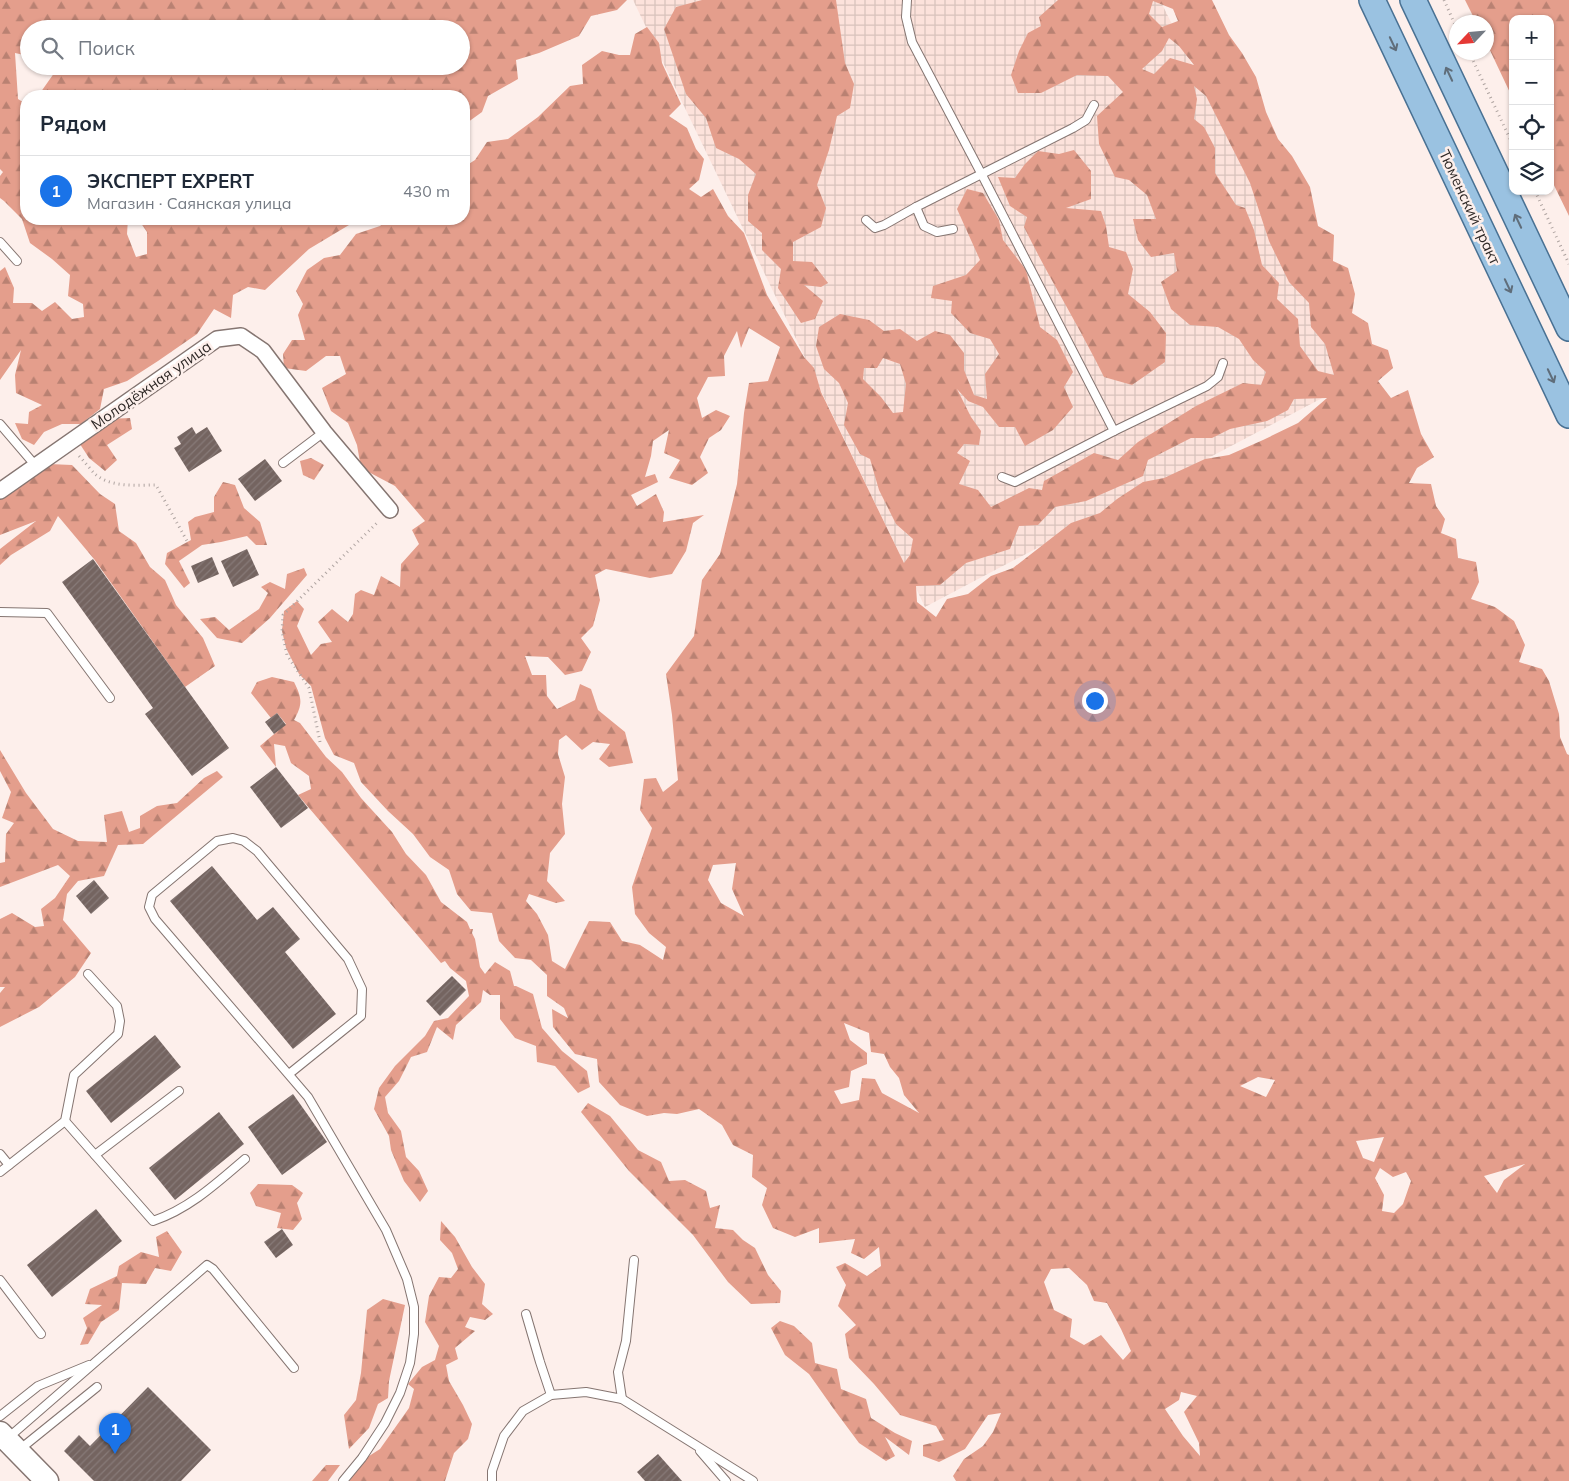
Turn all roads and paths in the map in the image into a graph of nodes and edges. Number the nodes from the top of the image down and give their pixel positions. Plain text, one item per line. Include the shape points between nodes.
1 (907, 0) edge
2 (1372, 0) edge
3 (1413, 0) edge
4 (1444, 0) edge
5 (1451, 15) edge
6 (1473, 60) edge
7 (1094, 104) dead end
8 (1509, 137) edge
9 (982, 175) junction
10 (1537, 195) edge
11 (916, 208) junction
12 (866, 220) dead end
13 (954, 229) dead end
14 (0, 242) edge
15 (17, 261) dead end
16 (1569, 264) edge
17 (1569, 328) edge
18 (1223, 363) dead end
19 (1569, 415) edge
20 (0, 424) edge
21 (1114, 431) junction
22 (324, 432) junction
23 (67, 443) junction
24 (283, 463) dead end
25 (35, 466) junction
26 (1002, 476) dead end
27 (0, 491) edge
28 (390, 510) joint
29 (187, 541) dead end
30 (0, 612) edge
31 (110, 698) dead end
32 (320, 742) dead end
33 (88, 974) dead end
34 (289, 1074) junction
35 (179, 1091) dead end
36 (65, 1121) junction
37 (0, 1154) edge
38 (95, 1155) junction
39 (246, 1159) dead end
40 (9, 1165) junction
41 (0, 1172) edge
42 (634, 1260) dead end
43 (0, 1280) edge
44 (526, 1314) dead end
45 (42, 1334) dead end
46 (95, 1362) junction
47 (294, 1368) dead end
48 (97, 1387) dead end
49 (551, 1395) junction
50 (622, 1399) junction
51 (0, 1416) edge
52 (8, 1441) edge
53 (695, 1446) junction
54 (46, 1481) edge
55 (343, 1481) edge
56 (492, 1481) edge
57 (726, 1481) edge
58 (753, 1481) edge

1 - 9 lane via 906,17 912,42
2 -> 19 main road, Тюменский тракт
17 -> 3 main road
4 - 5 path
6 - 8 path
7 - 9 lane via 1086,120
9 - 11 lane
9 - 21 lane
10 - 16 path
11 - 12 lane via 876,228
11 - 13 lane via 924,226 937,232
14 - 15 lane
18 - 21 lane via 1218,378 1207,386
20 - 25 lane
21 - 26 lane via 1015,482
22 - 23 street, Молодёжная улица via 263,351 241,336 217,339
22 - 24 lane
22 - 28 street, Молодёжная улица
23 - 25 street, Молодёжная улица
23 - 29 path via 97,476 112,483 156,484
25 - 27 street, Молодёжная улица
28 - 32 path via 283,615 282,631 287,655 309,688
30 - 31 lane via 47,613
33 - 36 lane via 117,1006 118,1034 74,1075
34 - 34 lane via 155,919 149,907 152,895 217,841 233,838 244,841 257,851 348,959 362,988 361,1016
34 - 55 lane via 308,1097 386,1230 407,1279 414,1307 410,1363 400,1393 385,1423
35 - 38 lane
36 - 38 lane
36 - 40 lane
37 - 40 lane
38 - 39 lane via 153,1221 197,1199
40 - 41 lane
42 - 50 lane via 626,1341 618,1372
43 - 45 lane
44 - 49 lane
46 - 47 lane via 207,1265
46 - 51 lane via 38,1386
46 - 52 lane
48 - 52 lane
49 - 50 lane via 586,1392
49 - 56 lane via 523,1411 504,1436 492,1471
50 - 53 lane
52 - 54 street
53 - 57 lane
53 - 58 lane

